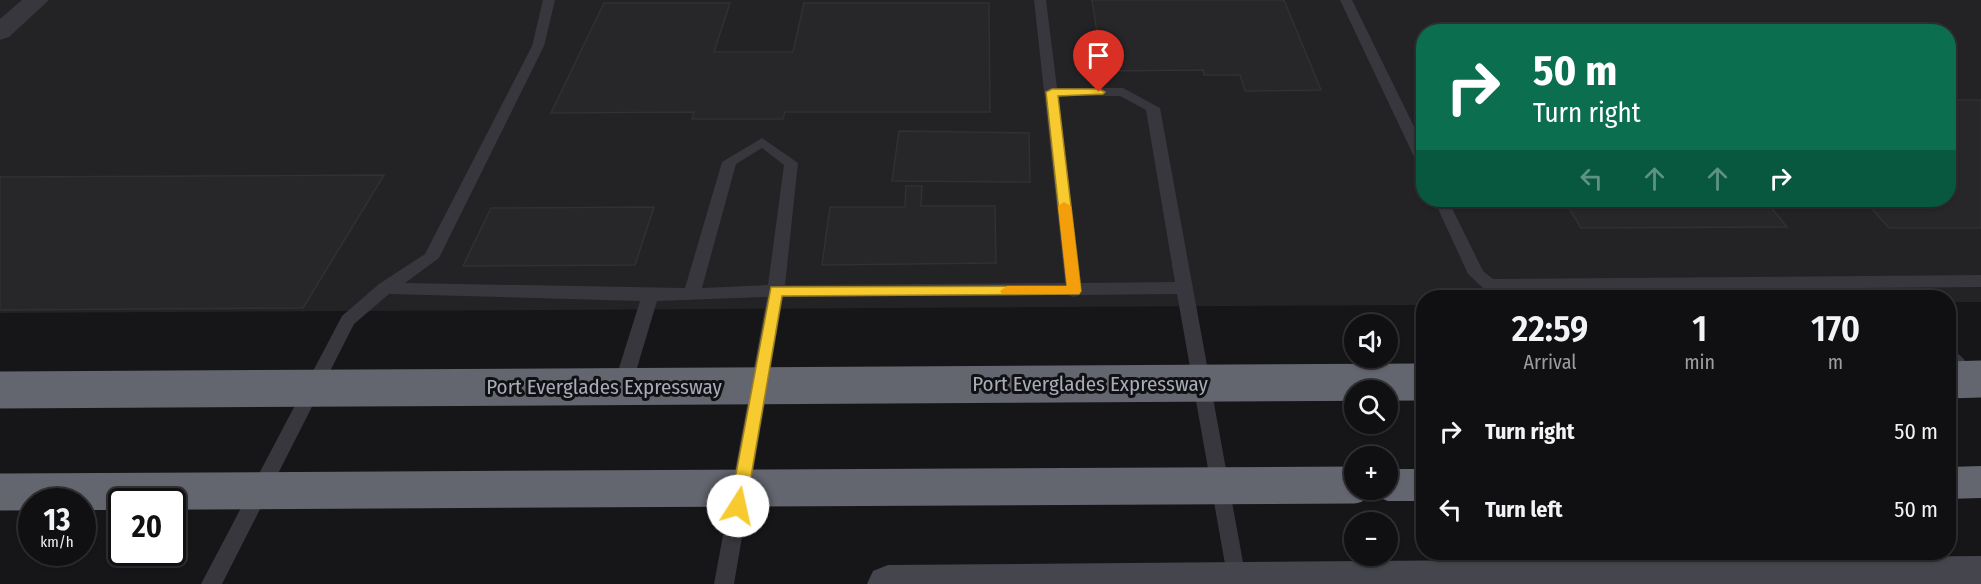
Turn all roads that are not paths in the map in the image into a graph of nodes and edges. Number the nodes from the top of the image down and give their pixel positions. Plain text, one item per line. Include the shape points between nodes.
1 (38, 0) edge
2 (549, 0) edge
3 (1040, 0) edge
4 (1347, 0) edge
5 (0, 32) edge
6 (1052, 92) junction
7 (1416, 146) edge
8 (1444, 207) edge
9 (1888, 281) junction
10 (1981, 281) edge
11 (385, 288) junction
12 (1184, 288) junction
13 (1491, 290) edge
14 (1532, 290) edge
15 (1895, 290) edge
16 (776, 291) junction
17 (1074, 291) junction
18 (692, 293) junction
19 (650, 295) junction
20 (1956, 366) edge
21 (628, 368) dead end
22 (1416, 382) edge
23 (0, 390) edge
24 (1981, 393) edge
25 (1956, 483) edge
26 (1981, 483) edge
27 (1344, 485) edge
28 (1398, 485) edge
29 (1416, 485) edge
30 (0, 492) edge
31 (1959, 578) edge
32 (1875, 580) edge
33 (1238, 581) junction
34 (211, 584) edge
35 (724, 584) edge
36 (888, 584) edge

1 - 5 street
2 - 11 lane via 538,46 431,258
3 - 6 lane
4 - 7 lane
6 - 12 lane via 1123,92 1153,108
6 - 17 lane
8 - 13 lane via 1476,274
9 - 10 lane
9 - 14 lane
9 - 15 lane
11 - 19 lane
11 - 34 lane via 348,320
12 - 17 lane
12 - 33 lane
16 - 17 lane
16 - 18 lane
16 - 18 lane via 791,163 762,142 729,162
16 - 35 lane
18 - 19 lane
19 - 21 lane
20 - 24 lane
22 - 23 highway, Port Everglades Expressway, bridge
25 - 26 highway
27 - 30 highway, bridge
28 - 29 highway
31 - 32 street
32 - 33 street
33 - 36 street

